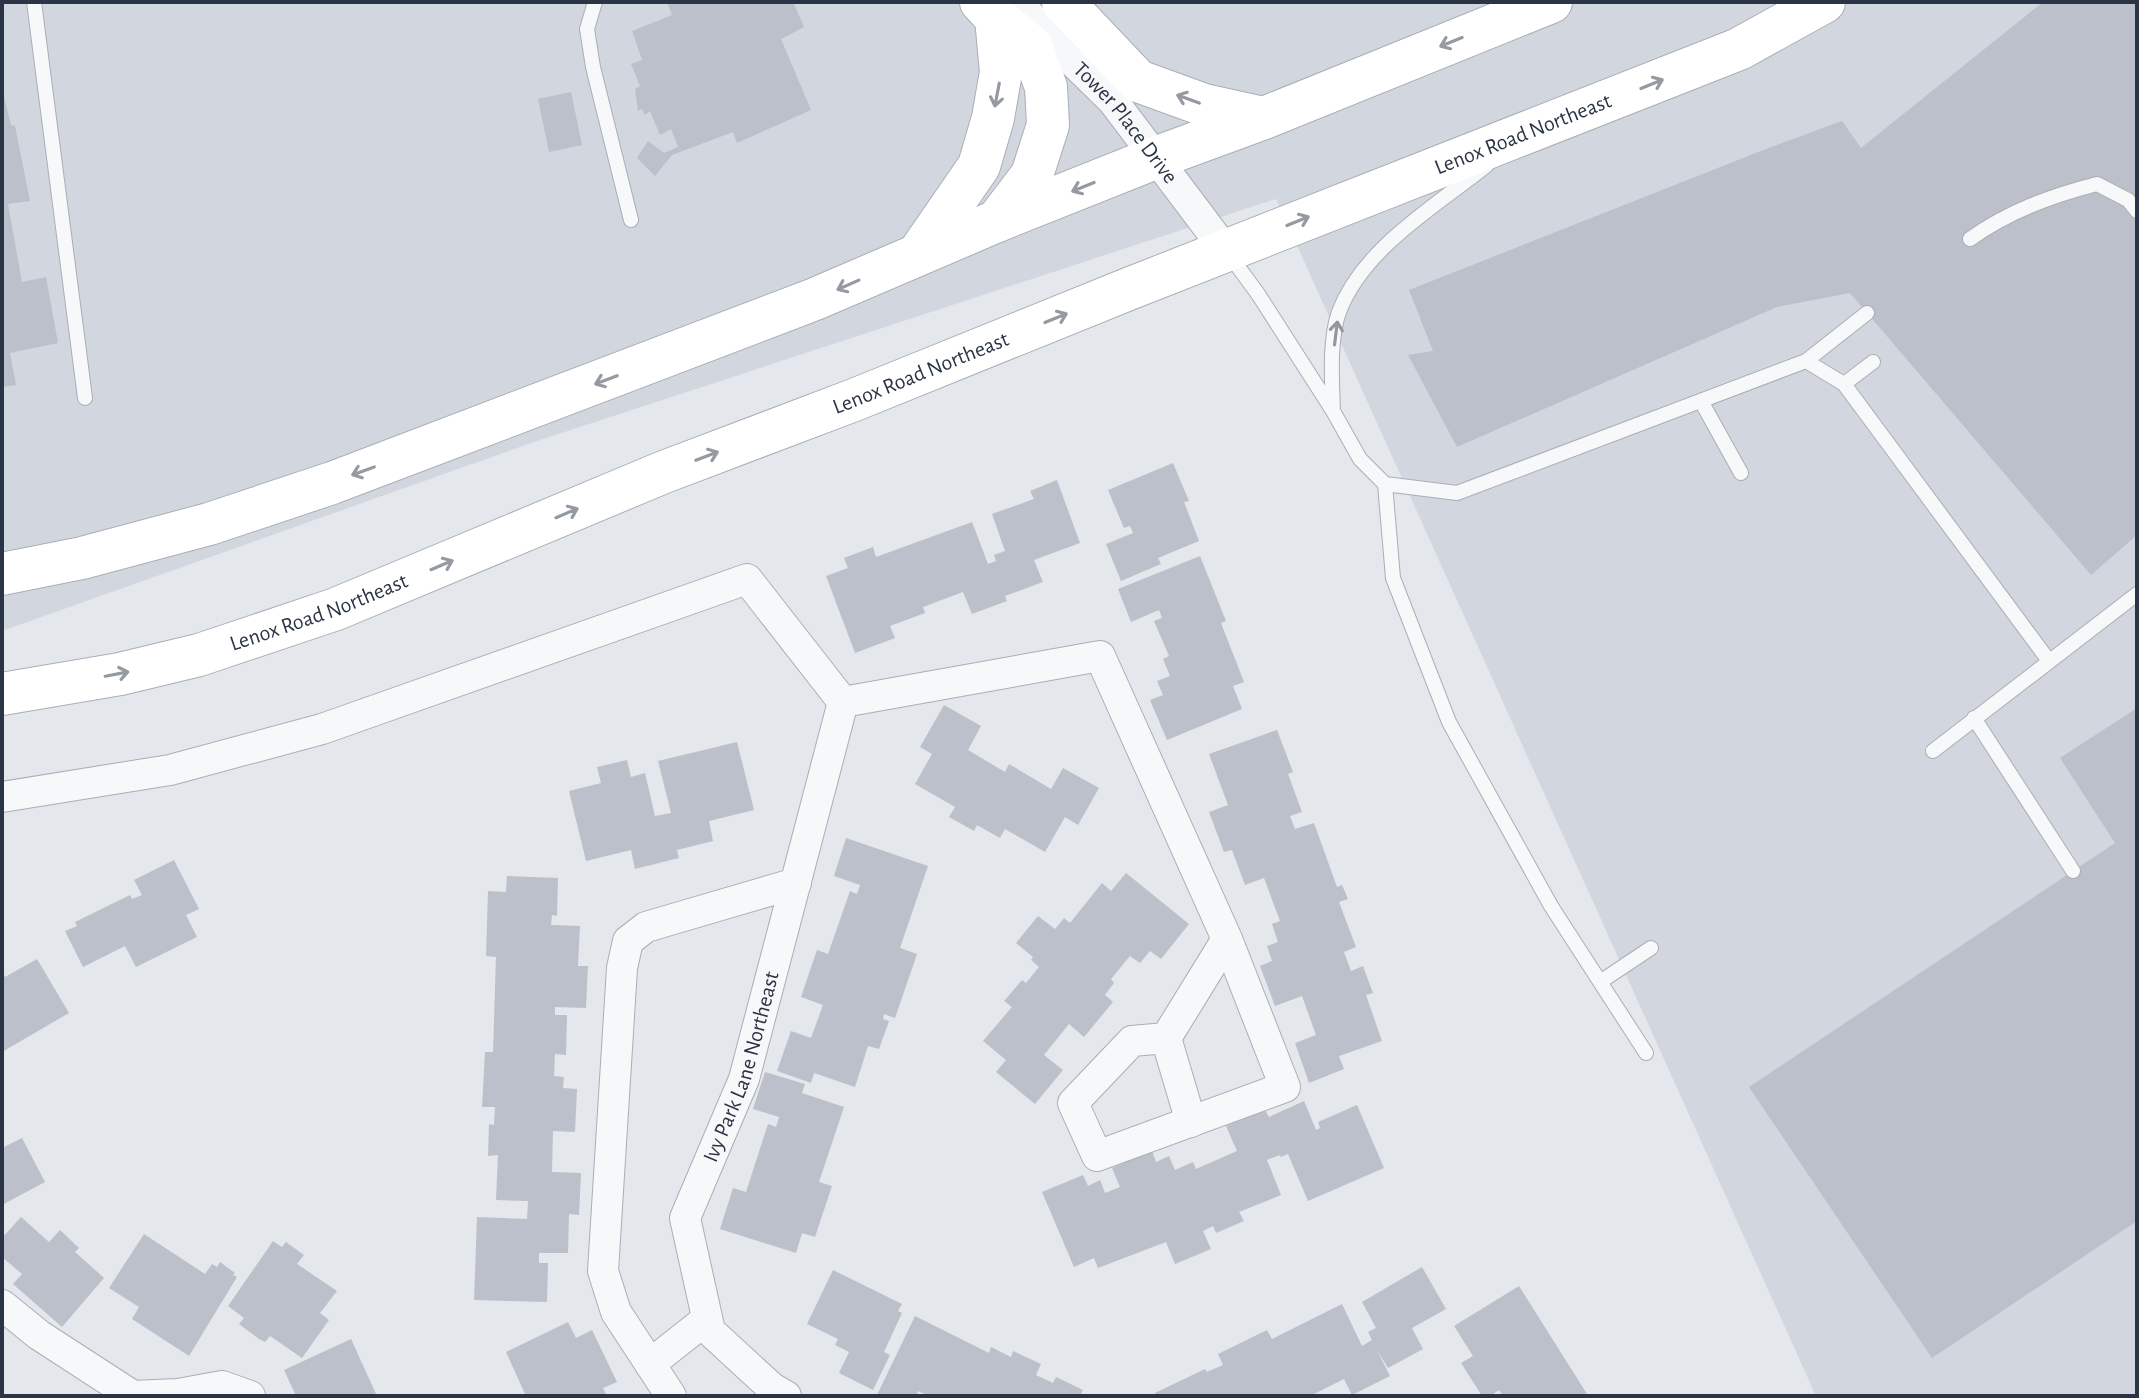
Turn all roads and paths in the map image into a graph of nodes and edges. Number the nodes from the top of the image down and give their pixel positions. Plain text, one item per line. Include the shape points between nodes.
1 (34, 2) edge
2 (595, 2) edge
3 (1063, 2) edge
4 (1551, 2) edge
5 (1824, 2) edge
6 (998, 7) edge
7 (1264, 118) junction
8 (1528, 132) junction
9 (1155, 158) junction
10 (2137, 211) edge
11 (631, 220) dead end
12 (997, 221) junction
13 (1970, 239) dead end
14 (1226, 251) junction
15 (919, 253) junction
16 (1867, 313) dead end
17 (1806, 361) junction
18 (1873, 362) dead end
19 (1844, 384) junction
20 (85, 398) dead end
21 (1701, 401) junction
22 (1333, 411) junction
23 (1741, 473) dead end
24 (1385, 484) junction
25 (2, 574) edge
26 (2137, 594) edge
27 (2049, 661) junction
28 (2, 694) edge
29 (843, 702) junction
30 (1974, 718) junction
31 (1933, 751) dead end
32 (2, 797) edge
33 (2073, 871) dead end
34 (796, 883) junction
35 (1227, 939) junction
36 (1651, 948) dead end
37 (1600, 982) junction
38 (1166, 1038) junction
39 (1646, 1053) dead end
40 (1191, 1122) junction
41 (2, 1305) edge
42 (707, 1319) junction
43 (650, 1364) junction
44 (133, 1396) edge
45 (250, 1396) edge
46 (671, 1396) edge
47 (786, 1396) edge

1 - 20 lane
2 - 11 lane via 587,29 593,67
7 -> 3 main road via 1204,105 1138,81
4 -> 7 main road
8 -> 5 main road, Lenox Road Northeast via 1739,49
6 - 9 street, Tower Place Drive via 1053,42 1113,101
6 - 12 main road via 1031,46 1046,87 1048,125 1032,175
6 -> 15 main road via 1001,72 979,166
7 - 9 main road
14 -> 8 main road, Lenox Road Northeast
22 -> 8 lane via 1338,314 1354,281 1382,247
9 -> 12 main road
9 - 14 street, Tower Place Drive
10 - 13 lane via 2128,200 2097,184 2051,196 1998,219
12 - 15 main road
14 - 22 lane
28 -> 14 main road, Lenox Road Northeast via 199,655 336,609 664,472
15 -> 25 main road via 815,299 332,483 209,524
16 - 17 lane
17 - 19 lane
17 - 21 lane
18 - 19 lane
19 - 27 lane
21 - 23 lane
21 - 24 lane via 1457,493
22 - 24 lane via 1360,459
24 - 37 lane via 1393,578 1449,722 1551,906
26 - 27 lane
27 - 30 lane
29 - 32 street via 747,579 322,729 170,770
29 - 34 street, Ivy Park Lane Northeast
29 - 35 street via 1100,656
30 - 31 lane
30 - 33 lane
34 - 42 street, Ivy Park Lane Northeast via 744,1079 685,1218
34 - 43 street via 646,927 628,941 603,1271 616,1312
35 - 38 street
35 - 40 street via 1285,1087
36 - 37 lane
37 - 39 lane
38 - 40 street
38 - 40 street via 1132,1041 1073,1103 1097,1156
41 - 44 street
42 - 43 street
42 - 47 street, Ivy Park Lane Northeast via 710,1331
43 - 46 street
44 - 45 street via 222,1386

